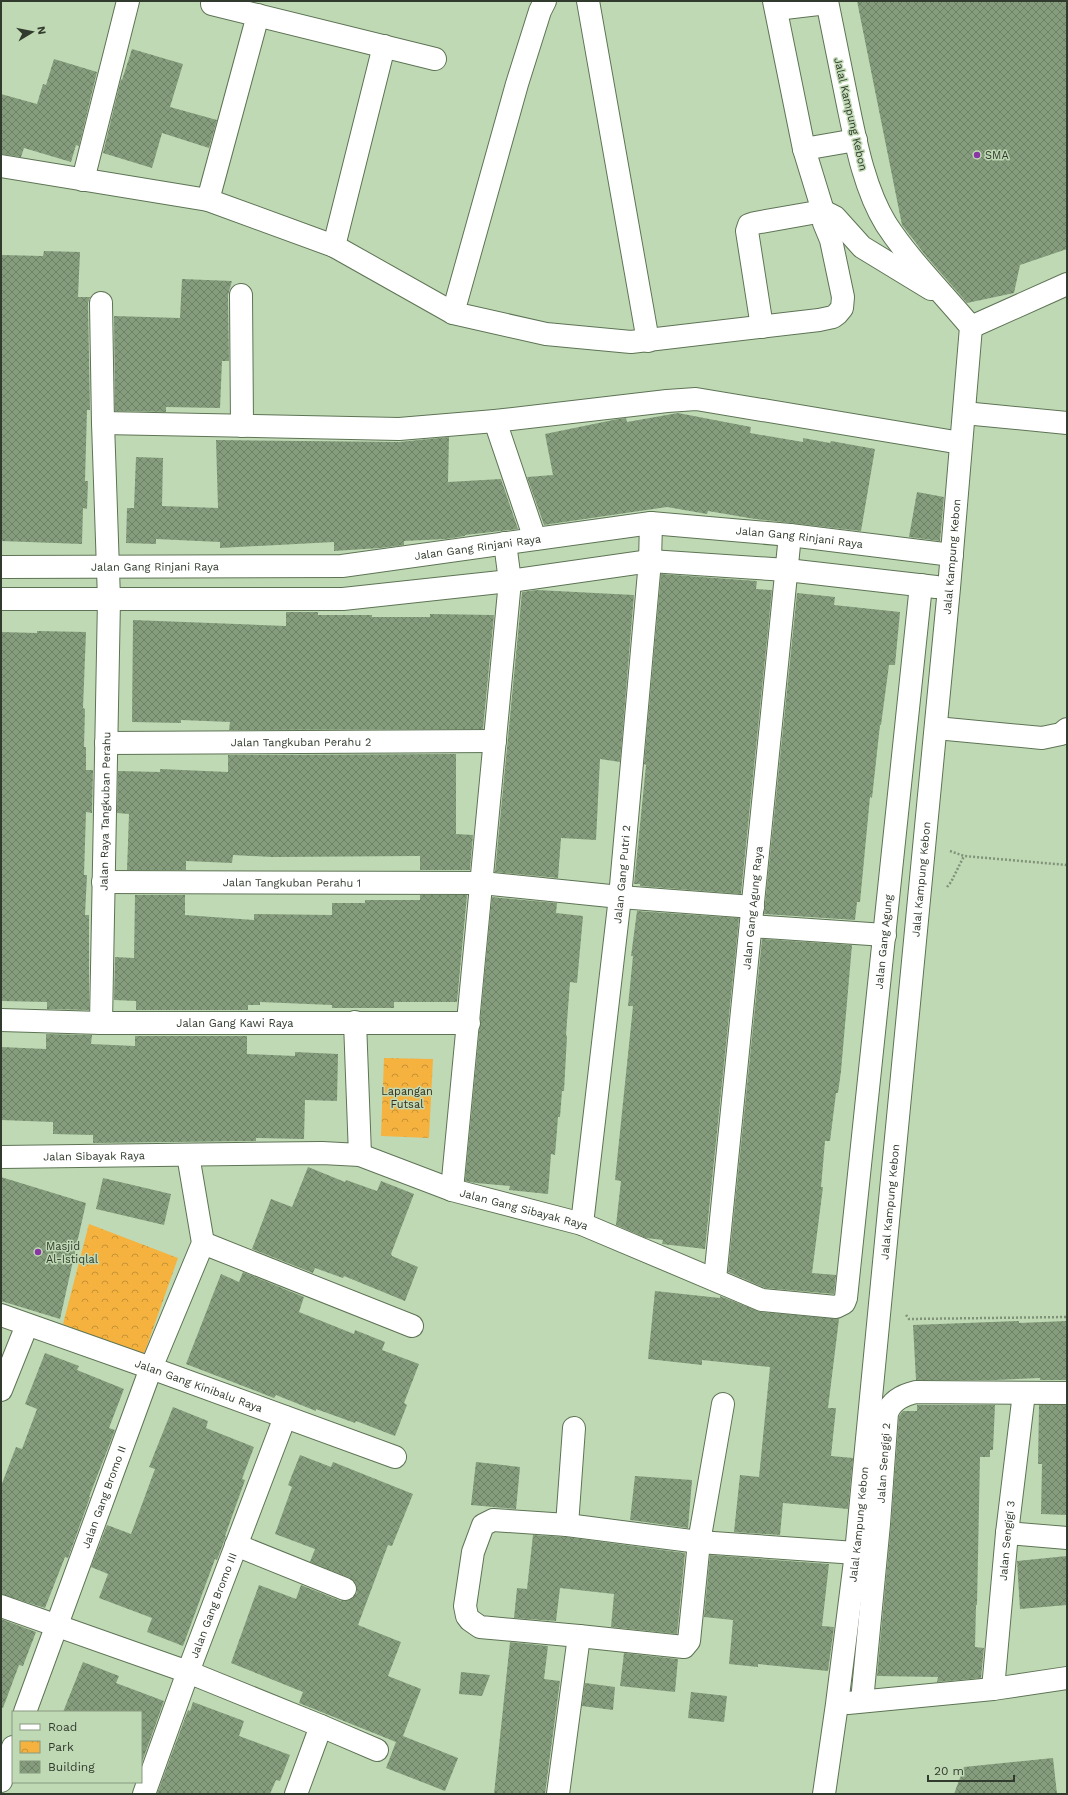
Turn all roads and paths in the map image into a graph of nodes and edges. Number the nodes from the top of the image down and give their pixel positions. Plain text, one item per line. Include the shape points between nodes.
1 (128, 1) edge
2 (545, 1) edge
3 (588, 1) edge
4 (827, 2) edge
5 (212, 4) dead end
6 (775, 5) edge
7 (258, 15) junction
8 (384, 46) junction
9 (435, 59) dead end
10 (856, 140) junction
11 (804, 149) junction
12 (1, 166) edge
13 (83, 180) junction
14 (208, 200) junction
15 (823, 211) junction
16 (334, 246) junction
17 (1067, 284) edge
18 (241, 295) dead end
19 (947, 299) junction
20 (101, 303) dead end
21 (453, 313) junction
22 (762, 327) junction
23 (971, 327) junction
24 (648, 341) junction
25 (964, 413) junction
26 (495, 421) junction
27 (1067, 422) edge
28 (103, 423) junction
29 (242, 426) junction
30 (961, 443) junction
31 (651, 523) junction
32 (790, 536) junction
33 (534, 539) junction
34 (505, 543) junction
35 (952, 555) junction
36 (650, 561) junction
37 (108, 566) junction
38 (342, 566) junction
39 (1, 567) edge
40 (786, 570) junction
41 (510, 581) junction
42 (921, 585) junction
43 (949, 588) junction
44 (1, 599) edge
45 (109, 599) junction
46 (343, 599) junction
47 (936, 728) junction
48 (1067, 729) edge
49 (495, 741) junction
50 (106, 743) junction
51 (1067, 865) edge
52 (103, 882) junction
53 (482, 883) junction
54 (946, 887) dead end
55 (620, 897) junction
56 (752, 916) junction
57 (885, 935) junction
58 (1, 1020) edge
59 (355, 1022) junction
60 (469, 1022) junction
61 (101, 1023) junction
62 (188, 1155) junction
63 (360, 1156) junction
64 (1, 1157) edge
65 (452, 1190) junction
66 (582, 1224) junction
67 (203, 1243) junction
68 (715, 1279) junction
69 (846, 1298) joint
70 (901, 1311) dead end
71 (1, 1315) edge
72 (1067, 1317) edge
73 (27, 1324) junction
74 (412, 1326) dead end
75 (151, 1368) junction
76 (1, 1390) edge
77 (1067, 1393) edge
78 (1024, 1394) junction
79 (723, 1404) dead end
80 (285, 1417) junction
81 (574, 1428) dead end
82 (395, 1457) dead end
83 (567, 1525) junction
84 (1007, 1533) junction
85 (1067, 1538) edge
86 (699, 1542) junction
87 (236, 1546) junction
88 (856, 1553) junction
89 (345, 1589) dead end
90 (1, 1606) edge
91 (56, 1626) junction
92 (579, 1636) junction
93 (188, 1672) junction
94 (1067, 1678) edge
95 (993, 1689) junction
96 (862, 1701) junction
97 (837, 1704) junction
98 (25, 1711) edge
99 (321, 1726) junction
100 (12, 1749) edge
101 (377, 1750) dead end
102 (1, 1780) edge
103 (144, 1794) edge
104 (296, 1794) edge
105 (558, 1794) edge
106 (824, 1794) edge

1 - 13 street
2 - 21 street via 516,84
3 - 24 street
4 - 6 street
4 - 10 street, Jalal Kampung Kebon
5 - 7 street
6 - 11 street
7 - 8 street
7 - 14 street
8 - 9 street
8 - 16 street
10 - 11 street
10 - 19 street, Jalal Kampung Kebon via 864,174 886,223
11 - 15 street
12 - 13 street
13 - 14 street
14 - 16 street
15 - 19 street via 835,217 862,247
15 - 22 street via 749,225
15 - 22 street via 843,297 842,308 833,317
16 - 21 street
17 - 23 street
18 - 29 street
19 - 23 street, Jalal Kampung Kebon
20 - 28 street, Jalan Raya Tangkuban Perahu
21 - 24 street via 546,334 631,342
22 - 24 street
23 - 25 street, Jalal Kampung Kebon
25 - 27 street
25 - 30 street, Jalal Kampung Kebon
26 - 29 street via 399,429
26 - 30 street via 667,400 696,399
26 - 33 street
28 - 29 street
28 - 37 street, Jalan Raya Tangkuban Perahu
30 - 35 street, Jalal Kampung Kebon
31 - 32 street, Jalan Gang Rinjani Raya
31 - 33 street, Jalan Gang Rinjani Raya
31 - 36 street, Jalan Gang Putri 2
32 - 35 street, Jalan Gang Rinjani Raya
32 - 40 street, Jalan Gang Agung Raya
33 - 34 street, Jalan Gang Rinjani Raya
34 - 38 street, Jalan Gang Rinjani Raya
34 - 41 street
35 - 43 street, Jalal Kampung Kebon
36 - 40 street
36 - 41 street
36 - 55 street, Jalan Gang Putri 2
37 - 38 street, Jalan Gang Rinjani Raya
37 - 39 street, Jalan Gang Rinjani Raya
37 - 45 street, Jalan Raya Tangkuban Perahu
38 - 46 street
40 - 42 street
40 - 56 street, Jalan Gang Agung Raya
41 - 46 street
41 - 49 street
42 - 43 street
42 - 57 street, Jalan Gang Agung
43 - 47 street, Jalal Kampung Kebon
44 - 45 street
45 - 46 street
45 - 50 street, Jalan Raya Tangkuban Perahu
47 - 48 street via 1042,738 1060,734
47 - 88 street, Jalal Kampung Kebon
49 - 50 street, Jalan Tangkuban Perahu 2
49 - 53 street
50 - 52 street, Jalan Raya Tangkuban Perahu
51 - 54 path via 964,856
52 - 53 street, Jalan Tangkuban Perahu 1
52 - 61 street, Jalan Raya Tangkuban Perahu
53 - 55 street, Jalan Tangkuban Perahu 1
53 - 60 street
55 - 56 street, Jalan Tangkuban Perahu 1
55 - 66 street, Jalan Gang Putri 2
56 - 57 street, Jalan Tangkuban Perahu 1
56 - 68 street, Jalan Gang Agung Raya
57 - 69 street, Jalan Gang Agung
58 - 61 street, Jalan Gang Kawi Raya
59 - 60 street, Jalan Gang Kawi Raya
59 - 61 street, Jalan Gang Kawi Raya
59 - 63 street
60 - 65 street
62 - 63 street, Jalan Gang Sibayak Raya via 322,1153
62 - 64 street, Jalan Sibayak Raya
62 - 67 street
63 - 65 street, Jalan Gang Sibayak Raya
65 - 66 street, Jalan Gang Sibayak Raya
66 - 68 street, Jalan Gang Sibayak Raya
67 - 74 street
67 - 75 street, Jalan Gang Bromo II
68 - 69 street, Jalan Gang Sibayak Raya via 770,1302 836,1307 844,1303
70 - 72 path via 910,1319
71 - 73 street, Jalan Gang Kinibalu Raya
73 - 75 street, Jalan Gang Kinibalu Raya
73 - 76 street
75 - 80 street, Jalan Gang Kinibalu Raya
75 - 91 street, Jalan Gang Bromo II
77 - 78 street, Jalan Sengigi 2
78 - 84 street, Jalan Sengigi 3
78 - 96 street, Jalan Sengigi 2 via 916,1392 902,1396 889,1407
79 - 86 street
80 - 82 street, Jalan Gang Kinibalu Raya
80 - 87 street, Jalan Gang Bromo III
81 - 83 street
83 - 86 street
83 - 92 street via 493,1520 484,1525 473,1552 465,1606 470,1620 480,1627
84 - 85 street
84 - 95 street, Jalan Sengigi 3
86 - 88 street
86 - 92 street via 688,1644 684,1647
87 - 89 street
87 - 93 street, Jalan Gang Bromo III
88 - 97 street, Jalal Kampung Kebon
90 - 91 street
91 - 93 street
91 - 98 street, Jalan Gang Bromo II
92 - 105 street
93 - 99 street
93 - 103 street, Jalan Gang Bromo III
94 - 95 street
95 - 96 street
96 - 97 street
97 - 106 street, Jalal Kampung Kebon
99 - 101 street
99 - 104 street
100 - 102 street

